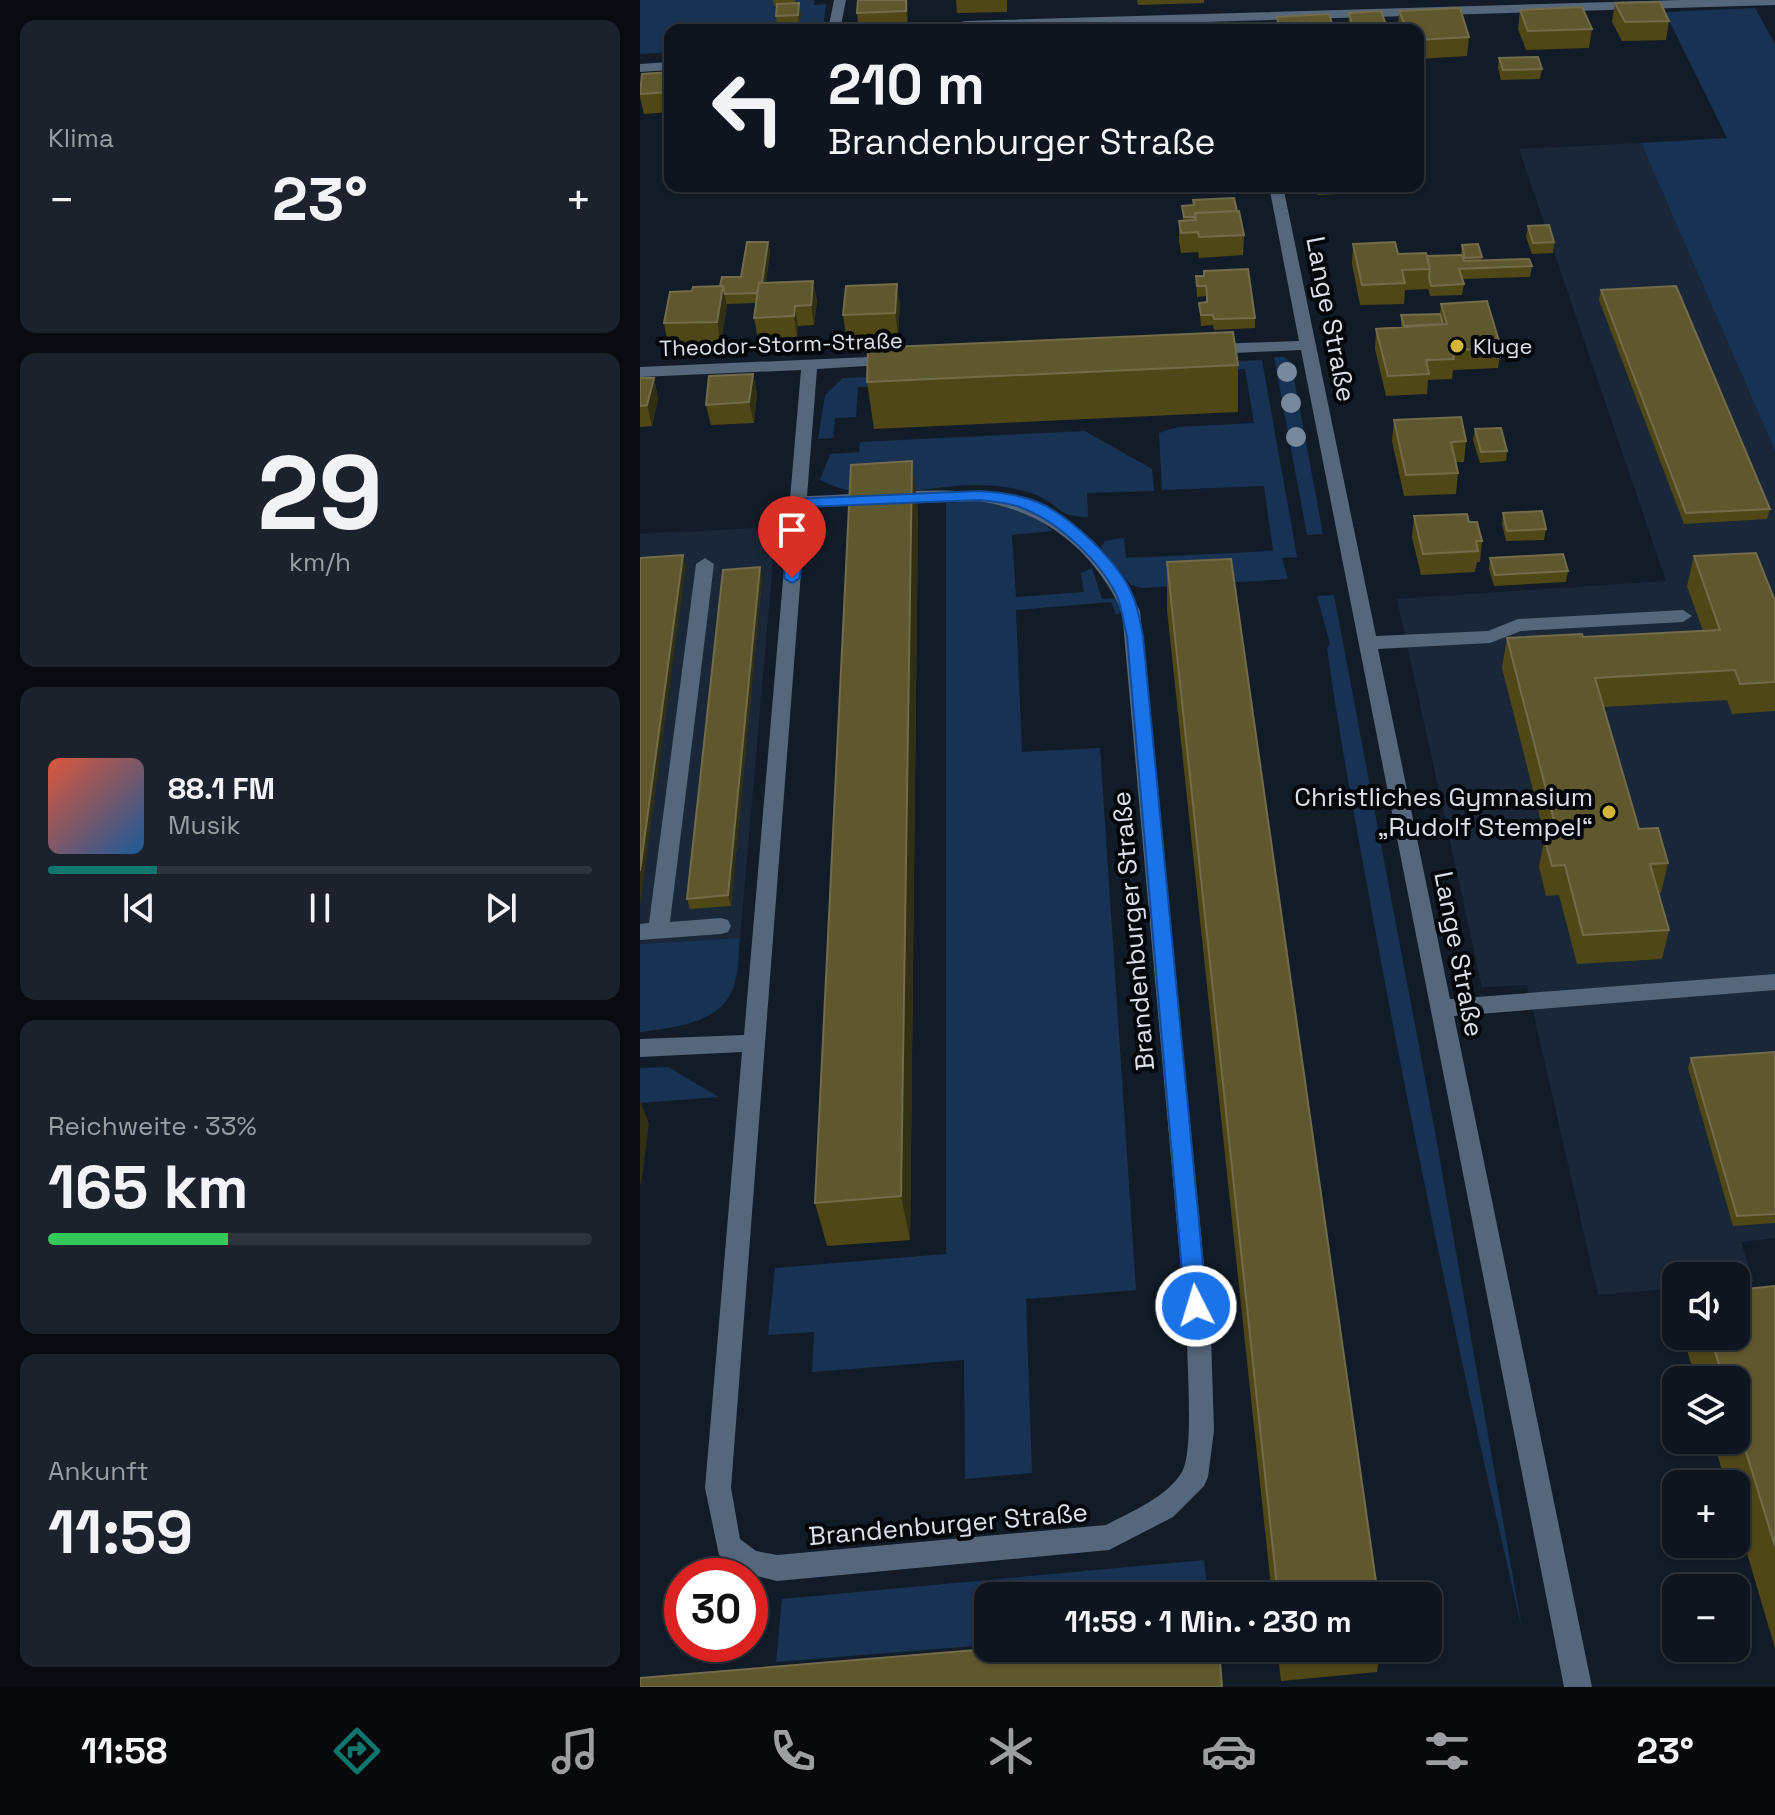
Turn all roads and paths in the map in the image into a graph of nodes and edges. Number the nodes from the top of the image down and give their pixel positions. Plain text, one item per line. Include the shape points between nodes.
1 (840, 0) edge
2 (1235, 0) edge
3 (1775, 1) edge
4 (835, 24) edge
5 (1240, 24) edge
6 (664, 66) edge
7 (640, 68) edge
8 (1277, 192) edge
9 (1308, 345) junction
10 (1195, 350) edge
11 (911, 361) edge
12 (809, 365) junction
13 (640, 372) edge
14 (798, 502) junction
15 (705, 564) dead end
16 (1683, 616) dead end
17 (1368, 643) junction
18 (721, 926) dead end
19 (649, 931) edge
20 (1775, 982) edge
21 (1441, 1008) junction
22 (754, 1043) junction
23 (640, 1048) edge
24 (1578, 1687) edge

1 - 4 street
2 - 5 street
3 - 5 street
6 - 7 street
8 - 9 street, Lange Straße
9 - 10 street
9 - 17 street, Lange Straße
11 - 12 street, Theodor-Storm-Straße
12 - 13 street, Theodor-Storm-Straße
12 - 14 street, Brandenburger Straße
14 - 22 street, Brandenburger Straße
14 - 22 street, Brandenburger Straße via 979,496 1034,507 1091,550 1131,611 1199,1337 1201,1430 1195,1477 1164,1508 1109,1537 844,1563 777,1568 750,1563 728,1546 718,1488
15 - 19 street
16 - 17 street via 1518,625 1490,637
17 - 21 street, Lange Straße
18 - 19 street
20 - 21 street
21 - 24 street, Lange Straße
22 - 23 street

